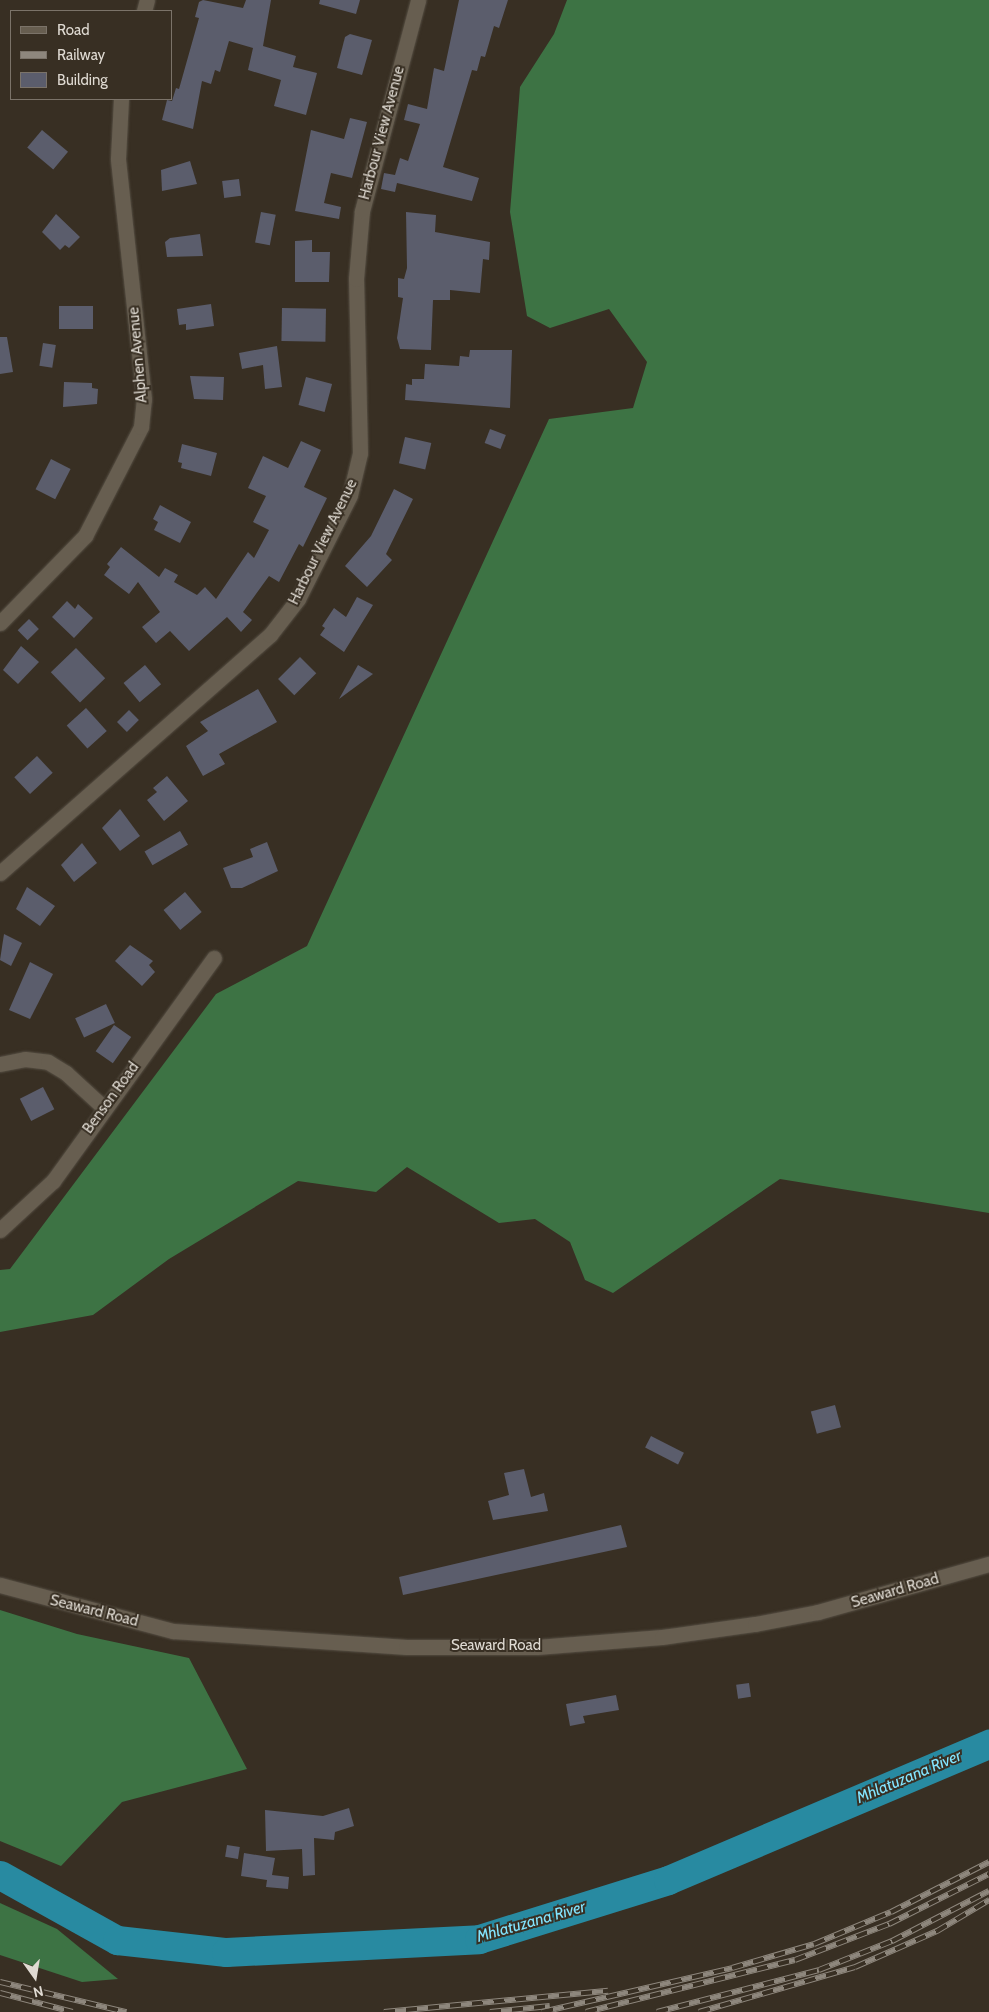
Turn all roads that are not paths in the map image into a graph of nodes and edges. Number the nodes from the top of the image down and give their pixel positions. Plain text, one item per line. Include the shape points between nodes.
1 (418, 0) edge
2 (121, 100) edge
3 (0, 623) edge
4 (0, 873) edge
5 (214, 958) dead end
6 (0, 1064) edge
7 (103, 1108) junction
8 (0, 1230) edge
9 (989, 1564) edge
10 (0, 1585) edge

1 - 4 street, Harbour View Avenue via 362,211 356,279 360,453 350,495 298,598 270,635
2 - 3 street, Alphen Avenue via 118,158 144,399 141,427 85,536
5 - 7 street, Benson Road
6 - 7 street via 25,1059 48,1062 66,1072
7 - 8 street, Benson Road via 53,1181
9 - 10 street, Seaward Road via 818,1612 755,1624 537,1647 406,1646 173,1630 110,1618

